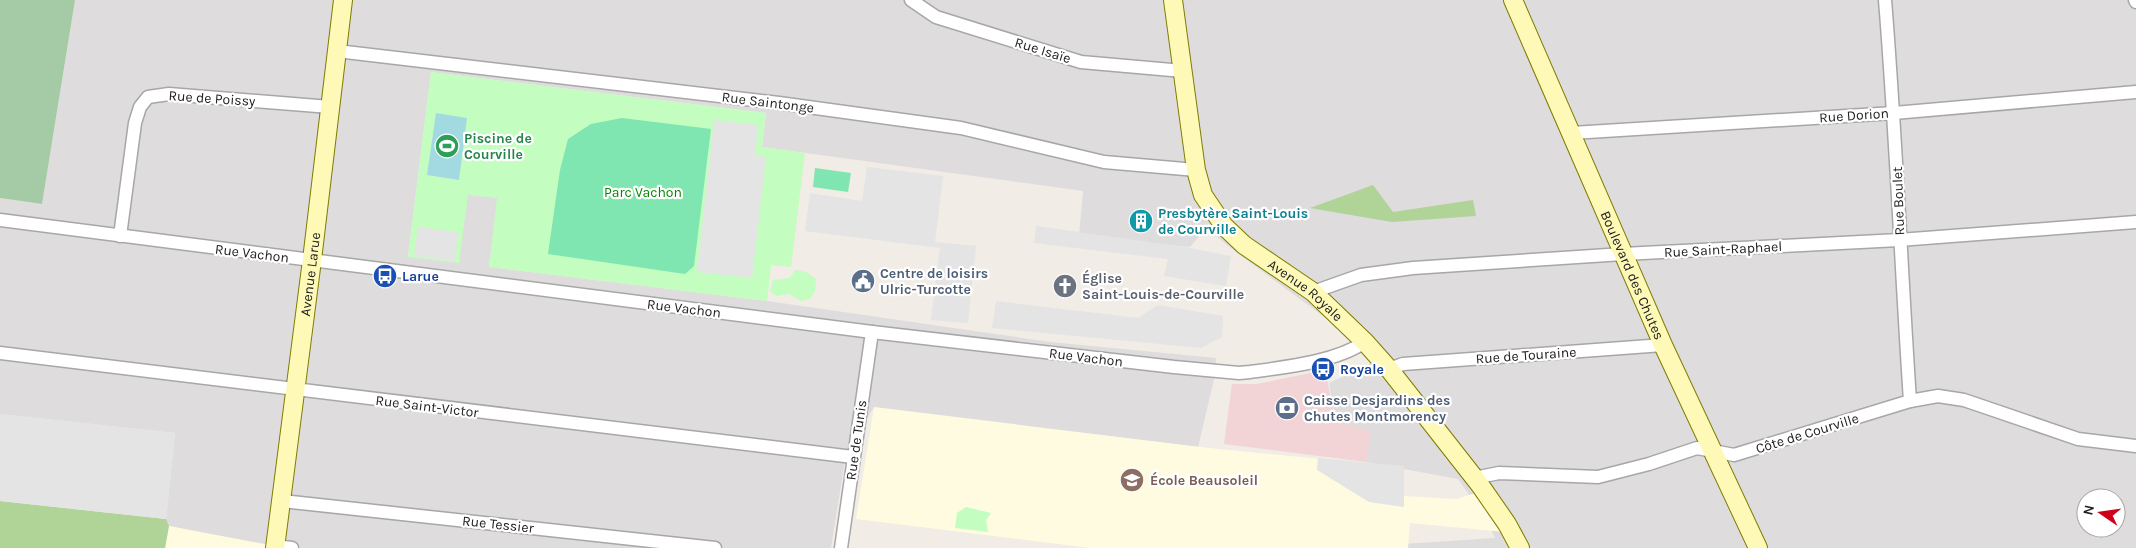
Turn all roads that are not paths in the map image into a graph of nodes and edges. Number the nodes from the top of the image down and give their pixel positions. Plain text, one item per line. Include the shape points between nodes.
1 (343, 0) edge
2 (912, 0) edge
3 (1173, 0) edge
4 (1513, 0) edge
5 (1885, 0) edge
6 (337, 51) junction
7 (1183, 71) junction
8 (2136, 92) edge
9 (330, 107) junction
10 (1894, 112) junction
11 (1572, 133) junction
12 (1196, 170) junction
13 (0, 220) edge
14 (2136, 222) edge
15 (120, 236) junction
16 (1899, 240) junction
17 (1623, 254) junction
18 (312, 260) junction
19 (1313, 292) junction
20 (872, 332) junction
21 (1365, 342) junction
22 (1663, 346) junction
23 (0, 353) edge
24 (1389, 369) junction
25 (295, 390) junction
26 (1910, 402) junction
27 (2136, 446) edge
28 (1711, 450) junction
29 (854, 457) junction
30 (1474, 478) junction
31 (282, 501) junction
32 (281, 547) edge
33 (715, 548) edge
34 (841, 548) edge
35 (1520, 548) edge
36 (1758, 548) edge

1 - 6 street, Avenue Larue
2 - 7 street, Rue Isaïe via 936,17 1081,62
3 - 7 street, Avenue Royale
4 - 11 street, Boulevard des Chutes
5 - 10 street, Rue Boulet
6 - 9 street, Avenue Larue
6 - 12 street, Rue Saintonge via 779,103 961,128 1104,162
7 - 12 street, Avenue Royale
8 - 10 street, Rue Dorion
9 - 15 street, Rue de Poissy via 170,94 148,97 135,122
9 - 18 street, Avenue Larue
10 - 11 street, Rue Dorion
10 - 16 street, Rue Boulet
11 - 17 street, Boulevard des Chutes
12 - 19 street, Avenue Royale via 1203,195 1224,226 1244,245
13 - 15 street, Rue Vachon
14 - 16 street, Rue Saint-Raphael
15 - 18 street, Rue Vachon
16 - 17 street, Rue Saint-Raphael
16 - 26 street, Rue Boulet
17 - 19 street, Rue Saint-Raphael via 1413,268 1361,275
17 - 22 street, Boulevard des Chutes
18 - 20 street, Rue Vachon
18 - 25 street, Avenue Larue
19 - 21 street, Avenue Royale
20 - 21 street, Rue Vachon via 1239,373 1323,358 1349,351
20 - 29 street, Rue de Tunis
21 - 24 street, Avenue Royale
22 - 24 street, Rue de Touraine via 1404,364
22 - 28 street, Boulevard des Chutes
23 - 25 street, Rue Saint-Victor
24 - 30 street, Avenue Royale
25 - 29 street, Rue Saint-Victor
25 - 31 street, Avenue Larue
26 - 27 street, Côte de Courville via 1938,396 1964,400 2078,439
26 - 28 street, Côte de Courville via 1734,455
28 - 30 street, Côte de Courville via 1697,448 1598,477 1499,473
28 - 36 street, Boulevard des Chutes
29 - 34 street, Rue de Tunis
30 - 35 street, Avenue Royale
31 - 32 street, Avenue Larue
31 - 33 street, Rue Tessier

